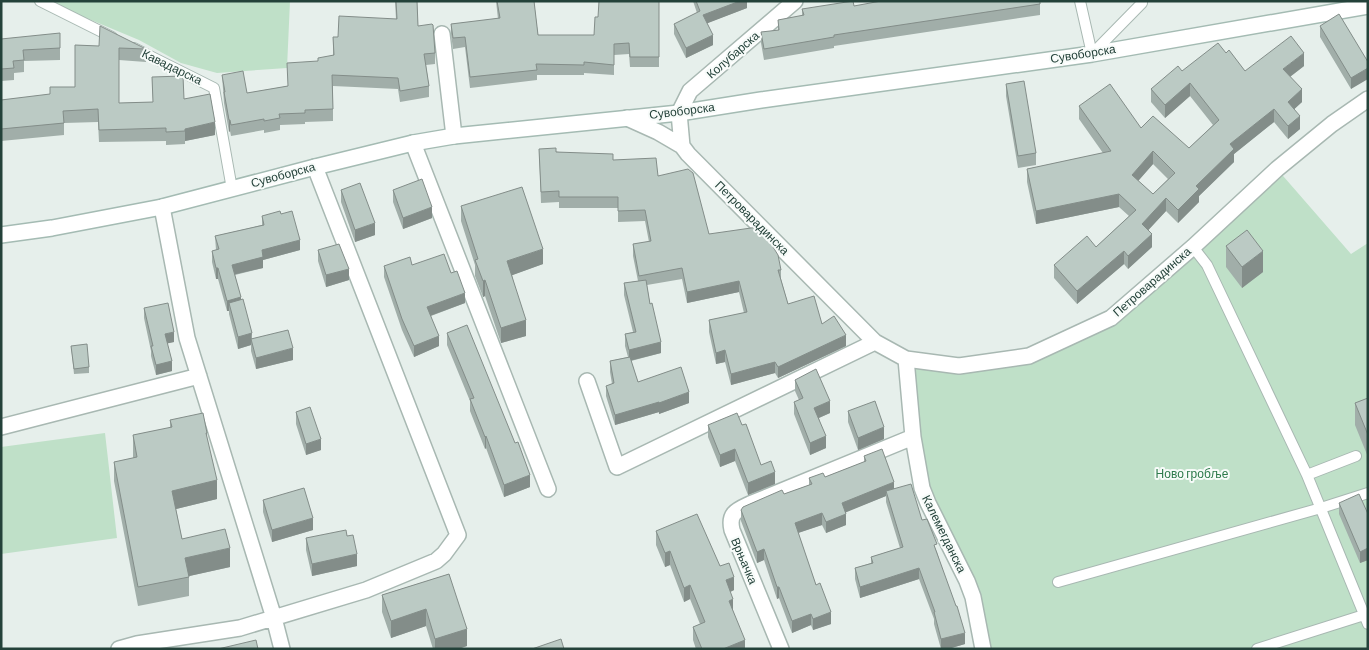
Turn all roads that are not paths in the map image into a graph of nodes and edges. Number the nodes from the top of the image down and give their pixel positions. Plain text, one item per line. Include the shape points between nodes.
1 (40, 1) edge
2 (795, 1) edge
3 (1080, 1) edge
4 (1142, 1) edge
5 (1368, 6) edge
6 (442, 34) dead end
7 (1092, 54) junction
8 (1368, 99) edge
9 (679, 113) junction
10 (628, 118) junction
11 (454, 136) junction
12 (413, 143) junction
13 (682, 146) junction
14 (314, 167) junction
15 (232, 188) junction
16 (162, 207) junction
17 (1, 236) edge
18 (1193, 247) junction
19 (875, 342) junction
20 (906, 359) junction
21 (199, 376) junction
22 (587, 381) dead end
23 (1, 427) edge
24 (913, 437) junction
25 (1356, 456) dead end
26 (1307, 475) junction
27 (548, 489) dead end
28 (1368, 493) edge
29 (1321, 508) junction
30 (1058, 582) dead end
31 (274, 618) junction
32 (1366, 620) edge
33 (119, 649) edge
34 (282, 649) edge
35 (781, 649) edge
36 (984, 649) edge
37 (1257, 649) edge

1 - 15 lane, Кавадарска via 214,88
2 - 9 street, Колубарска via 690,91
3 - 7 lane
4 - 7 lane
5 - 7 street, Сувоборска
6 - 11 street
7 - 9 street, Сувоборска
8 - 18 street, Петроварадинска via 1277,169
9 - 10 street, Сувоборска
9 - 13 street
10 - 11 street, Сувоборска
10 - 13 street, Петроварадинска
11 - 12 street, Сувоборска
12 - 14 street, Сувоборска
12 - 27 street
13 - 19 street, Петроварадинска
14 - 15 street, Сувоборска
14 - 31 street via 458,535 436,561 366,590
15 - 16 street, Сувоборска
16 - 17 street, Сувоборска
16 - 21 street via 187,338
18 - 20 street, Петроварадинска via 1110,318 1030,356 959,366
18 - 26 lane via 1207,265
19 - 20 street, Петроварадинска
19 - 22 street via 617,467
20 - 24 street, Калемегданска
21 - 23 street
21 - 31 street
24 - 35 street, Врњачка via 750,504 733,515 730,522 732,530
24 - 36 street, Калемегданска via 922,488 967,581
25 - 26 lane
26 - 29 lane
28 - 29 lane
29 - 30 lane
29 - 32 lane
31 - 33 street via 240,628
31 - 34 street
32 - 37 lane

